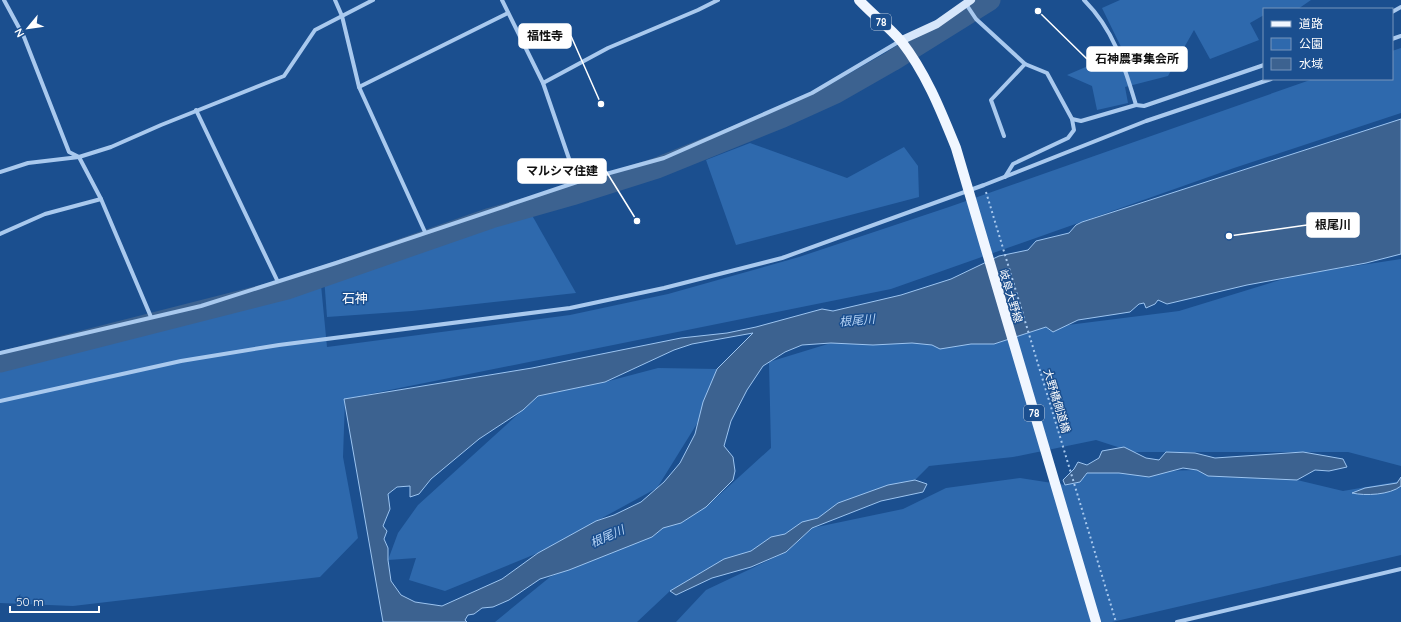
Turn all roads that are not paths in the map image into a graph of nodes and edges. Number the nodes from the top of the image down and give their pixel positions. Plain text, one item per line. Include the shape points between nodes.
1 (4, 0) edge
2 (335, 0) edge
3 (373, 0) edge
4 (502, 0) edge
5 (718, 0) edge
6 (859, 0) edge
7 (1084, 0) edge
8 (968, 4) edge
9 (508, 13) junction
10 (342, 16) junction
11 (902, 43) junction
12 (1025, 64) junction
13 (1263, 65) edge
14 (1268, 80) edge
15 (543, 83) junction
16 (359, 87) junction
17 (1136, 105) junction
18 (196, 110) junction
19 (1072, 119) junction
20 (1004, 136) dead end
21 (79, 157) junction
22 (0, 172) edge
23 (1005, 177) junction
24 (577, 182) junction
25 (967, 191) junction
26 (100, 199) junction
27 (425, 232) junction
28 (0, 234) edge
29 (277, 280) junction
30 (151, 317) junction
31 (0, 353) edge
32 (0, 401) edge
33 (1401, 569) edge
34 (1096, 622) edge
35 (1177, 622) edge

1 - 21 street via 24,37 69,152
2 - 10 street
3 - 10 street
4 - 9 street
5 - 15 street via 608,48
6 - 11 main road, 岐阜大野線 / 78
7 - 17 street via 1097,13 1121,55
8 - 11 main road
8 - 12 street via 976,19
9 - 15 street
9 - 16 street
10 - 16 street
10 - 18 street via 315,30 284,76
11 - 24 street via 812,93 664,158
11 - 25 main road, 岐阜大野線 / 78 via 938,103 956,148
12 - 19 street via 1047,73
12 - 20 street via 991,100
13 - 17 street via 1144,106
14 - 23 street via 1146,121
15 - 24 street
16 - 27 street
17 - 19 street via 1081,121
18 - 21 street via 111,147
18 - 29 street
19 - 23 street via 1074,130 1068,138 1013,164
21 - 22 street via 28,163
21 - 26 street
23 - 25 street
24 - 27 street
25 - 32 street via 782,258 664,288 547,312 278,345 181,361
25 - 34 main road, 岐阜大野線 / 78
26 - 28 street via 45,214
26 - 30 street
27 - 29 street via 336,263
29 - 30 street via 201,306
30 - 31 street
33 - 35 street

